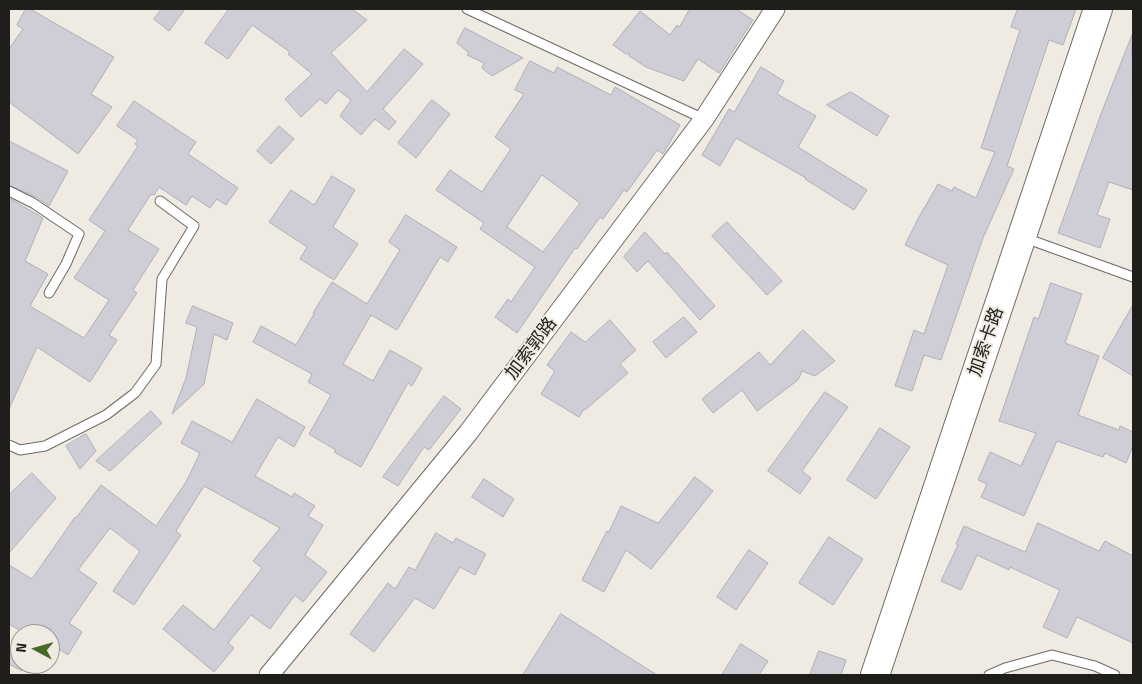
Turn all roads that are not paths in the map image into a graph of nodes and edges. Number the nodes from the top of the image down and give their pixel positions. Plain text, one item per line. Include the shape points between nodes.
1 (467, 9) edge
2 (775, 9) edge
3 (1098, 9) edge
4 (704, 119) junction
5 (9, 191) edge
6 (160, 201) dead end
7 (1022, 237) junction
8 (1133, 277) edge
9 (48, 293) dead end
10 (9, 445) edge
11 (270, 675) edge
12 (875, 675) edge
13 (989, 675) edge
14 (1115, 675) edge

1 - 4 lane
2 - 4 street, 加索郭路
3 - 7 main road, 加索卡路
4 - 11 street, 加索郭路 via 468,433
5 - 9 lane via 79,234
6 - 10 lane via 194,226 162,280 156,364 135,393 106,415 45,446 20,450
7 - 8 lane
7 - 12 main road, 加索卡路
13 - 14 lane via 1052,655 1095,666

